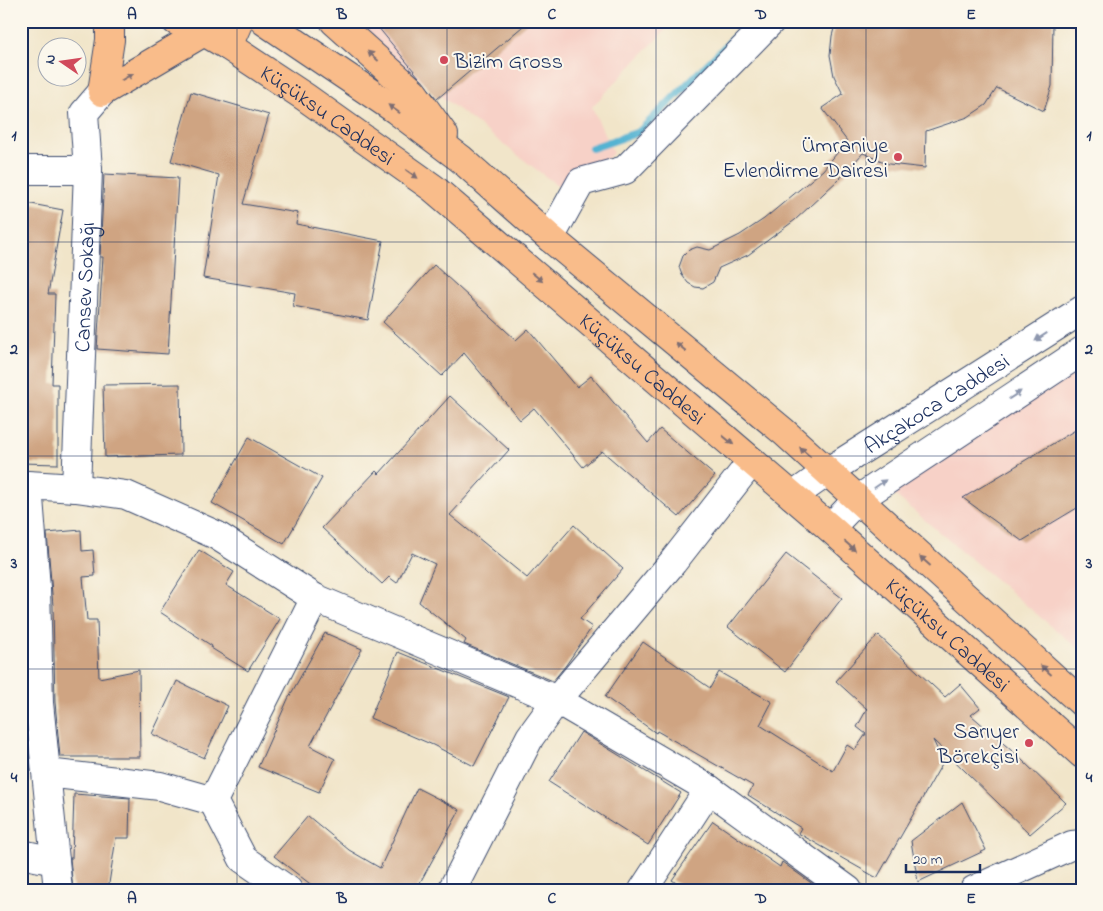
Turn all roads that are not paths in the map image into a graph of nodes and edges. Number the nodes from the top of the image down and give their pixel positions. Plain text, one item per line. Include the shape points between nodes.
1 (110, 21) edge
2 (176, 21) edge
3 (239, 21) edge
4 (264, 21) edge
5 (334, 21) edge
6 (771, 21) edge
7 (218, 33) edge
8 (102, 92) junction
9 (461, 159) junction
10 (21, 170) edge
11 (88, 170) junction
12 (550, 238) junction
13 (1082, 310) edge
14 (1082, 351) edge
15 (752, 461) junction
16 (827, 472) junction
17 (24, 484) edge
18 (76, 488) junction
19 (794, 496) junction
20 (857, 500) junction
21 (830, 528) junction
22 (315, 598) junction
23 (557, 700) junction
24 (30, 702) edge
25 (1082, 703) edge
26 (1082, 754) edge
27 (47, 773) junction
28 (709, 789) junction
29 (214, 801) junction
30 (1078, 841) edge
31 (21, 854) edge
32 (54, 861) junction
33 (58, 890) edge
34 (288, 890) edge
35 (452, 890) edge
36 (644, 890) edge
37 (848, 890) edge
38 (974, 890) edge

1 - 8 main road
2 - 7 main road, Küçüksu Caddesi
3 - 7 main road
9 -> 4 main road, Küçüksu Caddesi via 396,110
9 -> 5 main road via 413,92
6 - 12 street via 624,170 581,182
8 -> 7 main road
7 -> 15 main road, Küçüksu Caddesi via 433,188
8 - 11 street, Cansev Sokağı via 84,113
9 - 12 main road, Küçüksu Caddesi
10 - 11 street
11 - 18 street, Cansev Sokağı
16 -> 12 main road, Küçüksu Caddesi via 784,432
13 -> 16 street, Akçakoca Caddesi
20 -> 14 street, Akçakoca Caddesi
15 - 19 main road, Küçüksu Caddesi
15 - 23 street via 673,562
16 - 19 street, Akçakoca Caddesi
16 - 20 main road, Küçüksu Caddesi
17 - 18 street
17 - 24 street via 36,588
18 - 22 street via 126,495 216,535
19 - 21 main road, Küçüksu Caddesi
20 - 21 street, Akçakoca Caddesi
25 -> 20 main road, Küçüksu Caddesi
21 -> 26 main road, Küçüksu Caddesi
22 - 23 street
22 - 29 street
23 - 28 street
23 - 35 street via 530,737
24 - 27 street
27 - 29 street via 160,786
27 - 32 street
28 - 36 street
28 - 37 street
29 - 34 street via 243,858
30 - 38 street
31 - 32 street
32 - 33 street

